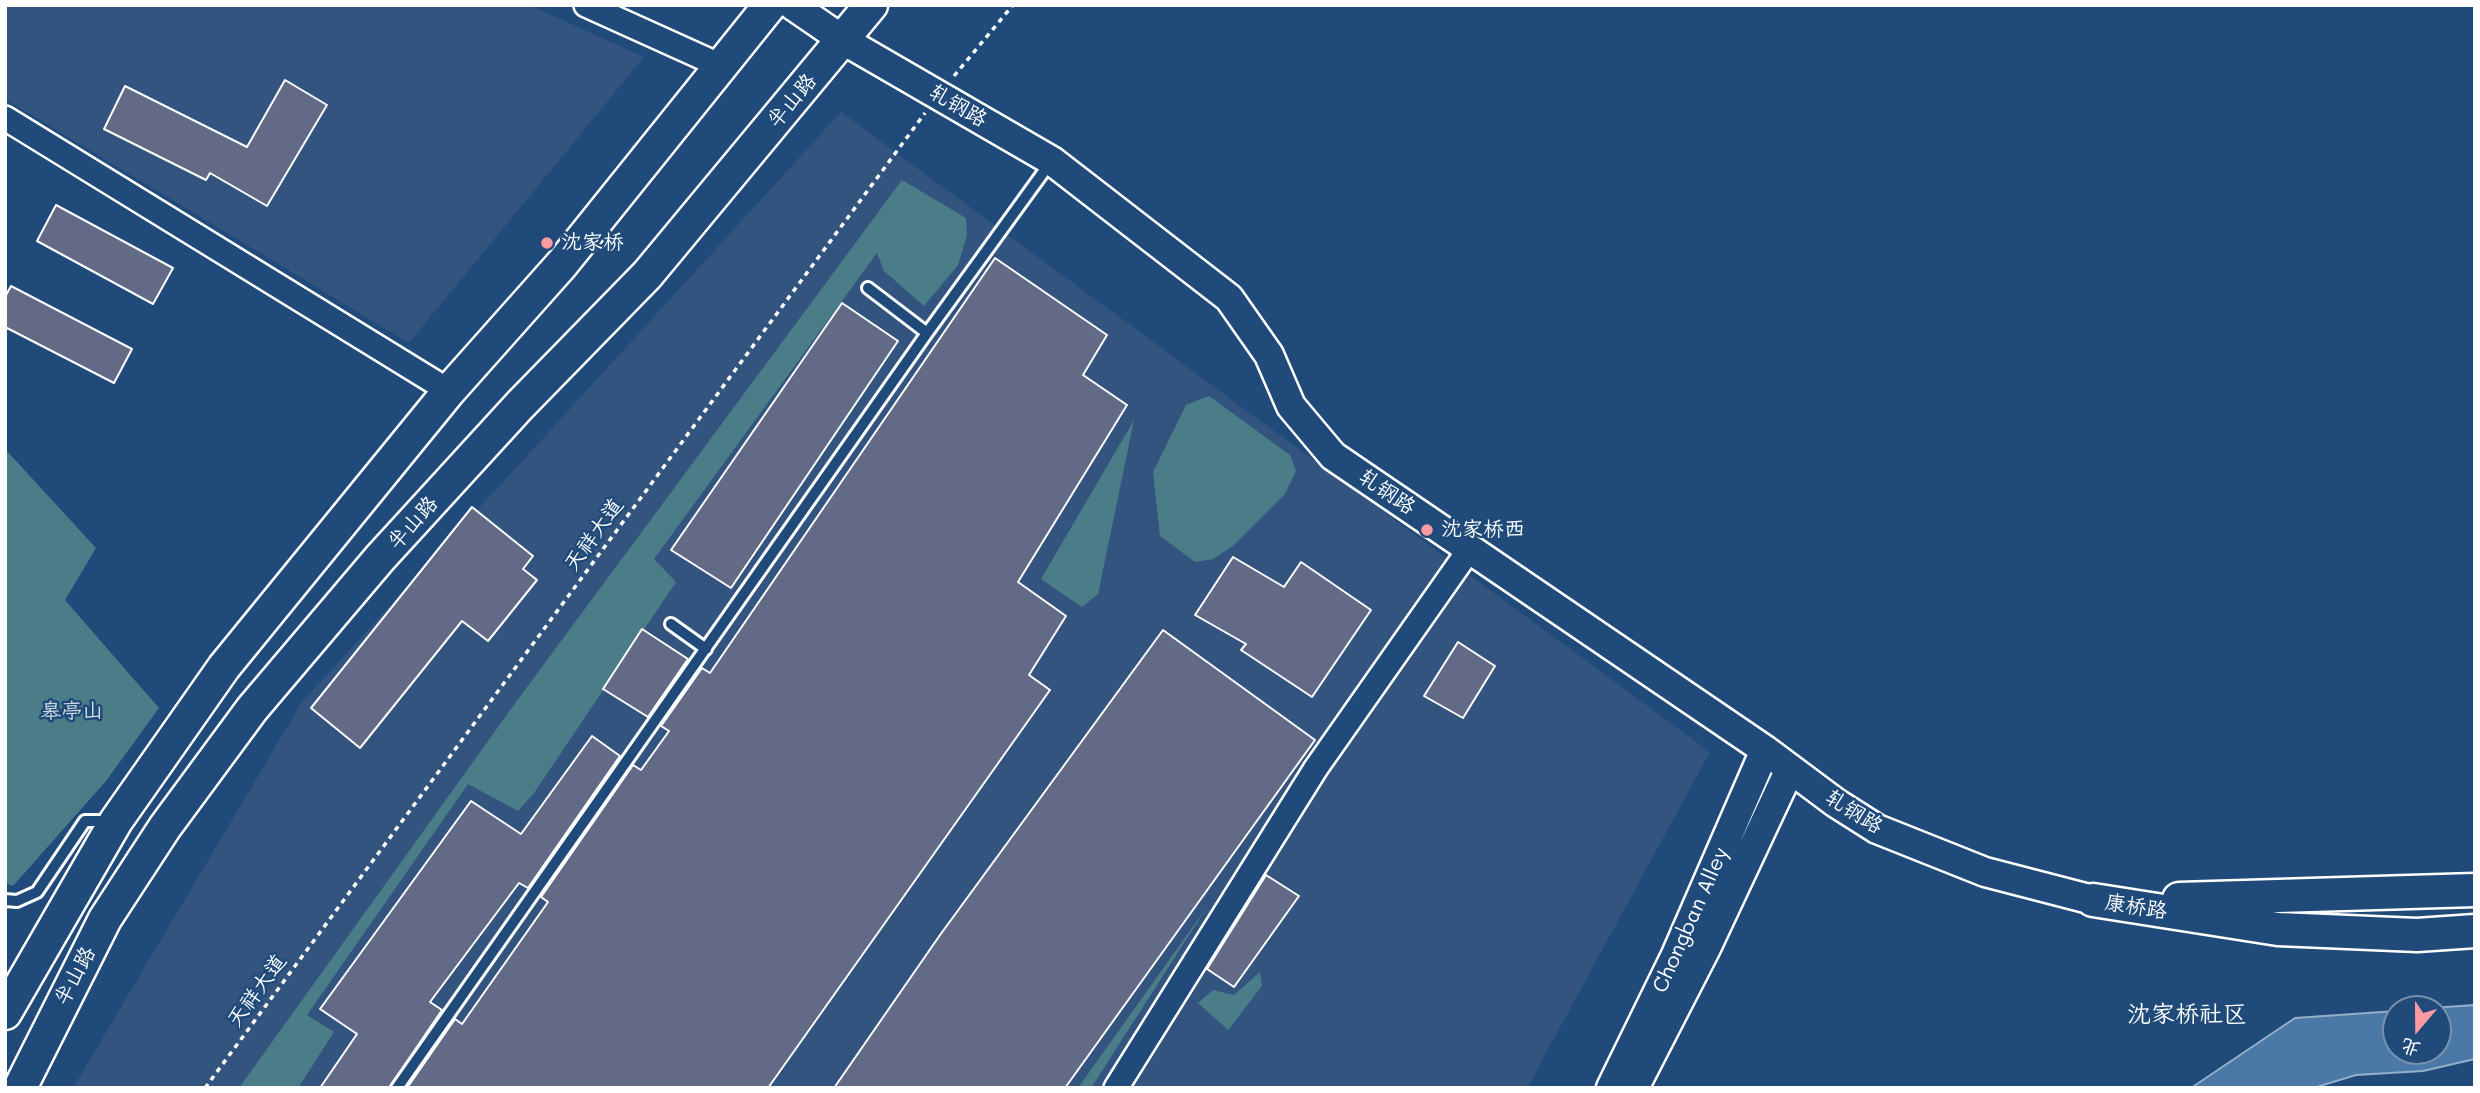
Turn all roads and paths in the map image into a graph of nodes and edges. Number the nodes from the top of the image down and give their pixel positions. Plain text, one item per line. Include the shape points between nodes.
1 (586, 5) edge
2 (770, 5) edge
3 (792, 5) edge
4 (871, 5) edge
5 (1013, 5) edge
6 (842, 40) junction
7 (721, 66) junction
8 (939, 94) junction
9 (5, 118) edge
10 (1052, 161) junction
11 (867, 288) dead end
12 (927, 333) junction
13 (450, 391) junction
14 (1469, 550) junction
15 (671, 624) dead end
16 (706, 649) junction
17 (1765, 750) junction
18 (1790, 769) junction
19 (116, 821) junction
20 (2475, 890) edge
21 (5, 900) edge
22 (2093, 901) junction
23 (2475, 931) edge
24 (5, 1013) edge
25 (20, 1088) edge
26 (205, 1088) edge
27 (397, 1088) edge
28 (1116, 1088) edge
29 (1611, 1088) edge
30 (1634, 1088) edge

1 - 7 street
2 - 7 main road, 半山路
3 - 6 street, 轧钢路
4 - 6 main road, 半山路
5 - 8 path, 天祥大道
6 - 8 street, 轧钢路
6 - 25 main road, 半山路 via 648,275 510,415 252,709 165,827 105,919
7 - 13 main road, 半山路 via 562,264
8 - 10 street, 轧钢路
8 - 26 path, 天祥大道
9 - 13 street
10 - 12 lane
10 - 14 street, 轧钢路 via 1229,298 1269,355 1291,406 1333,456
11 - 12 lane
12 - 16 lane
13 - 19 main road, 半山路 via 224,667
14 - 17 street, 轧钢路
14 - 28 street via 1302,790
15 - 16 lane
16 - 27 lane
17 - 18 street, 轧钢路
17 - 29 street, Chongban Alley via 1675,957
18 - 22 street, 轧钢路 via 1877,829 1984,872
18 - 30 street, Chongban Alley
19 - 21 lane via 85,821 37,892 17,901
19 - 24 main road, 半山路
20 - 22 main road, 康桥路
22 - 23 main road, 康桥路 via 2278,929 2417,935

